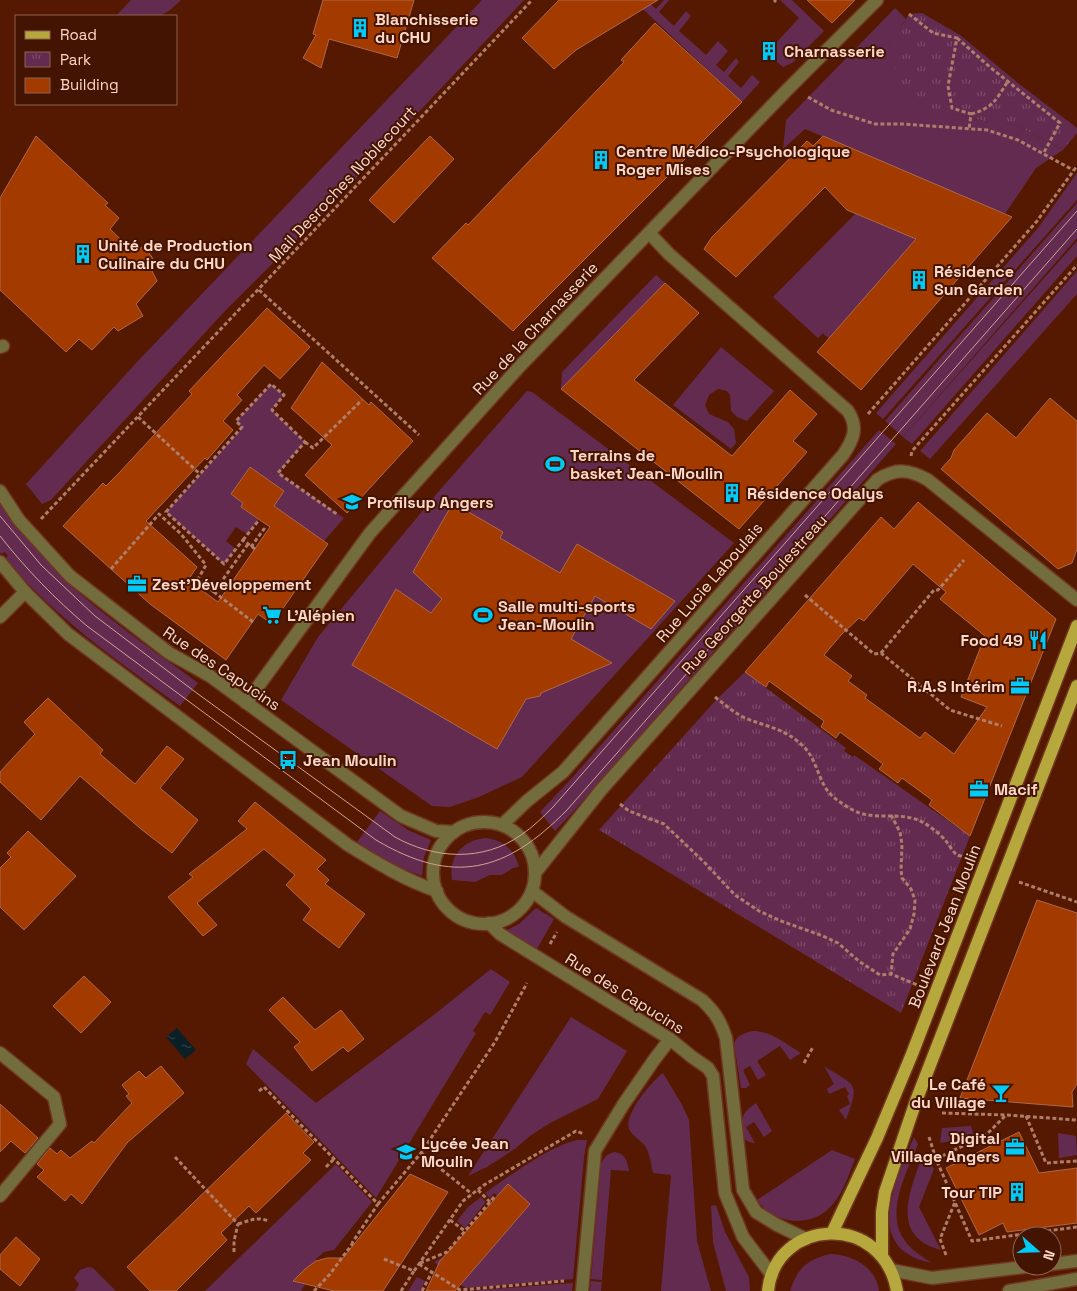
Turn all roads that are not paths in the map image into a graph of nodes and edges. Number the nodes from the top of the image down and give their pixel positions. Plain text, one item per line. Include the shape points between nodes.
1 (877, 0) edge
2 (649, 233) junction
3 (0, 491) edge
4 (0, 562) edge
5 (25, 592) junction
6 (1077, 600) edge
7 (0, 617) edge
8 (1077, 626) edge
9 (1077, 686) edge
10 (246, 703) junction
11 (502, 825) junction
12 (454, 832) junction
13 (535, 873) junction
14 (532, 891) junction
15 (437, 892) junction
16 (489, 923) junction
17 (670, 1039) junction
18 (0, 1053) edge
19 (0, 1196) edge
20 (832, 1233) junction
21 (806, 1239) junction
22 (882, 1255) junction
23 (1077, 1261) edge
24 (1062, 1263) edge
25 (1012, 1268) edge
26 (891, 1270) junction
27 (772, 1274) junction
28 (1077, 1279) edge
29 (583, 1285) edge
30 (1042, 1288) edge
31 (768, 1291) edge
32 (898, 1291) edge
33 (1009, 1291) edge

1 - 2 street, Rue de la Charnasserie
2 - 10 street, Rue de la Charnasserie via 520,366 370,533
2 - 11 street, Rue Lucie Laboulais via 848,411 854,426 853,438 843,455 563,772
3 - 10 street, Rue des Capucins via 19,520 70,576 169,652 210,676
4 - 5 street, Rue des Capucins
5 - 7 street
5 - 15 street, Rue des Capucins via 68,634 348,845 389,870
6 - 13 street, Rue Georgette Boulestreau via 928,480 908,471 884,476 877,480 601,790
8 - 20 main road, Boulevard Jean Moulin via 912,1054
9 - 22 main road via 916,1101 885,1192
10 - 12 street, Rue des Capucins via 401,816 436,831
11 - 12 street via 477,822
11 - 13 street via 520,836 527,846
12 - 15 street via 443,844 436,860
13 - 14 street
14 - 16 street via 517,911
14 - 21 street, Rue des Capucins via 566,917 702,1000 715,1012 726,1038 743,1190 756,1212
15 - 16 street, Rue des Capucins via 458,916 476,923
16 - 17 street, Rue des Capucins via 500,934
17 - 27 street, Rue des Capucins via 708,1068 713,1076 725,1193 743,1237
17 - 29 street via 595,1151
18 - 19 street via 54,1097 60,1124
20 - 21 main road
20 - 22 main road via 856,1238
21 - 27 main road via 786,1253
22 - 26 main road
23 - 24 street
25 - 26 street via 932,1278
26 - 32 main road
27 - 31 main road
28 - 30 street
30 - 33 street

